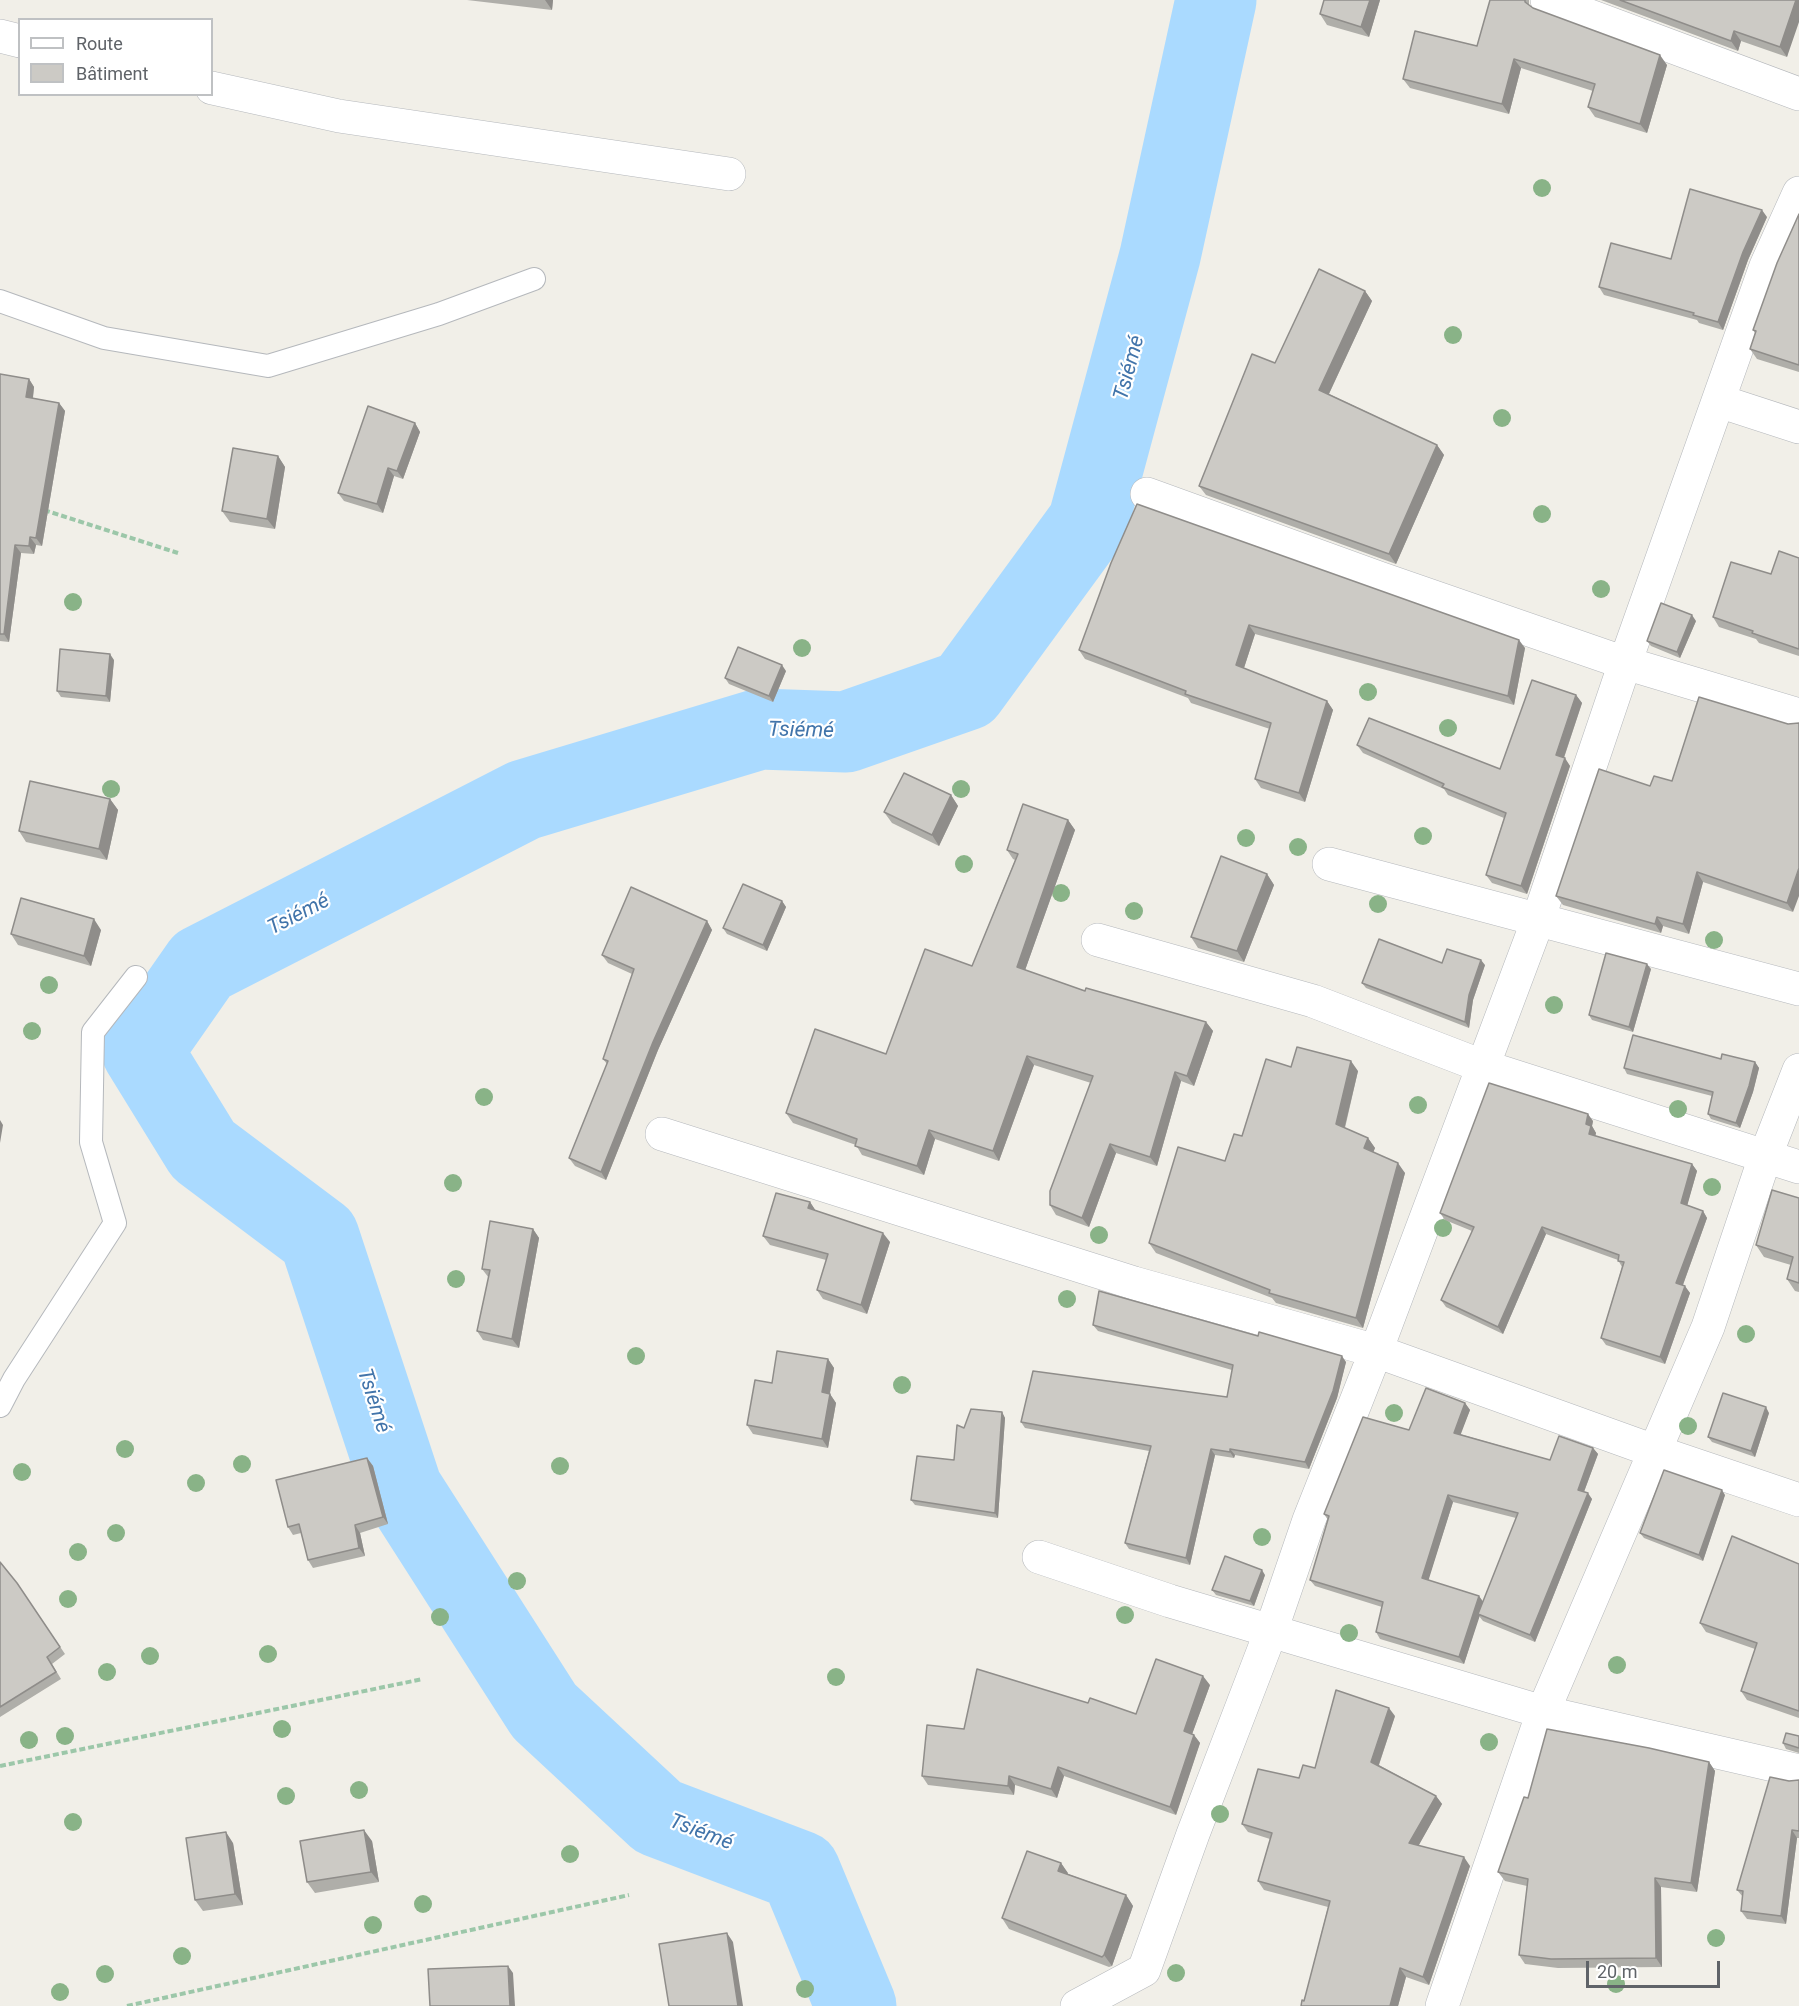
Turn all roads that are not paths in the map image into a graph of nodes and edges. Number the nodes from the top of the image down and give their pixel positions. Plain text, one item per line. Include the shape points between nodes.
1 (1547, 0) edge
2 (0, 36) edge
3 (18, 40) edge
4 (213, 88) edge
5 (1799, 94) edge
6 (729, 174) dead end
7 (1799, 193) edge
8 (534, 279) dead end
9 (0, 301) edge
10 (1719, 401) junction
11 (1799, 427) edge
12 (1147, 494) dead end
13 (1625, 663) junction
14 (1799, 715) edge
15 (1329, 864) dead end
16 (1538, 920) junction
17 (1098, 940) dead end
18 (136, 977) dead end
19 (1799, 989) edge
20 (1482, 1065) junction
21 (1799, 1070) edge
22 (662, 1134) dead end
23 (1765, 1157) junction
24 (1799, 1167) edge
25 (1376, 1351) junction
26 (0, 1406) edge
27 (1654, 1451) junction
28 (1799, 1500) edge
29 (1039, 1557) dead end
30 (1271, 1631) junction
31 (1543, 1712) junction
32 (1799, 1771) edge
33 (1077, 2006) edge
34 (1442, 2006) edge

1 - 5 street
2 - 3 street
4 - 6 street via 339,116
7 - 10 street via 1766,266
8 - 9 lane via 440,314 268,366 104,338
10 - 11 street
10 - 13 street
12 - 13 street
13 - 14 street
13 - 16 street
15 - 16 street
16 - 19 street
16 - 20 street
17 - 20 street via 1313,1001
18 - 26 lane via 93,1032 91,1142 115,1223
20 - 23 street
20 - 25 street
21 - 23 street
22 - 25 street via 1134,1284
23 - 24 street
23 - 27 street via 1708,1327
25 - 27 street
25 - 30 street via 1309,1520
27 - 28 street
27 - 31 street
29 - 30 street
30 - 31 street
30 - 33 street via 1144,1970
31 - 32 street
31 - 34 street

